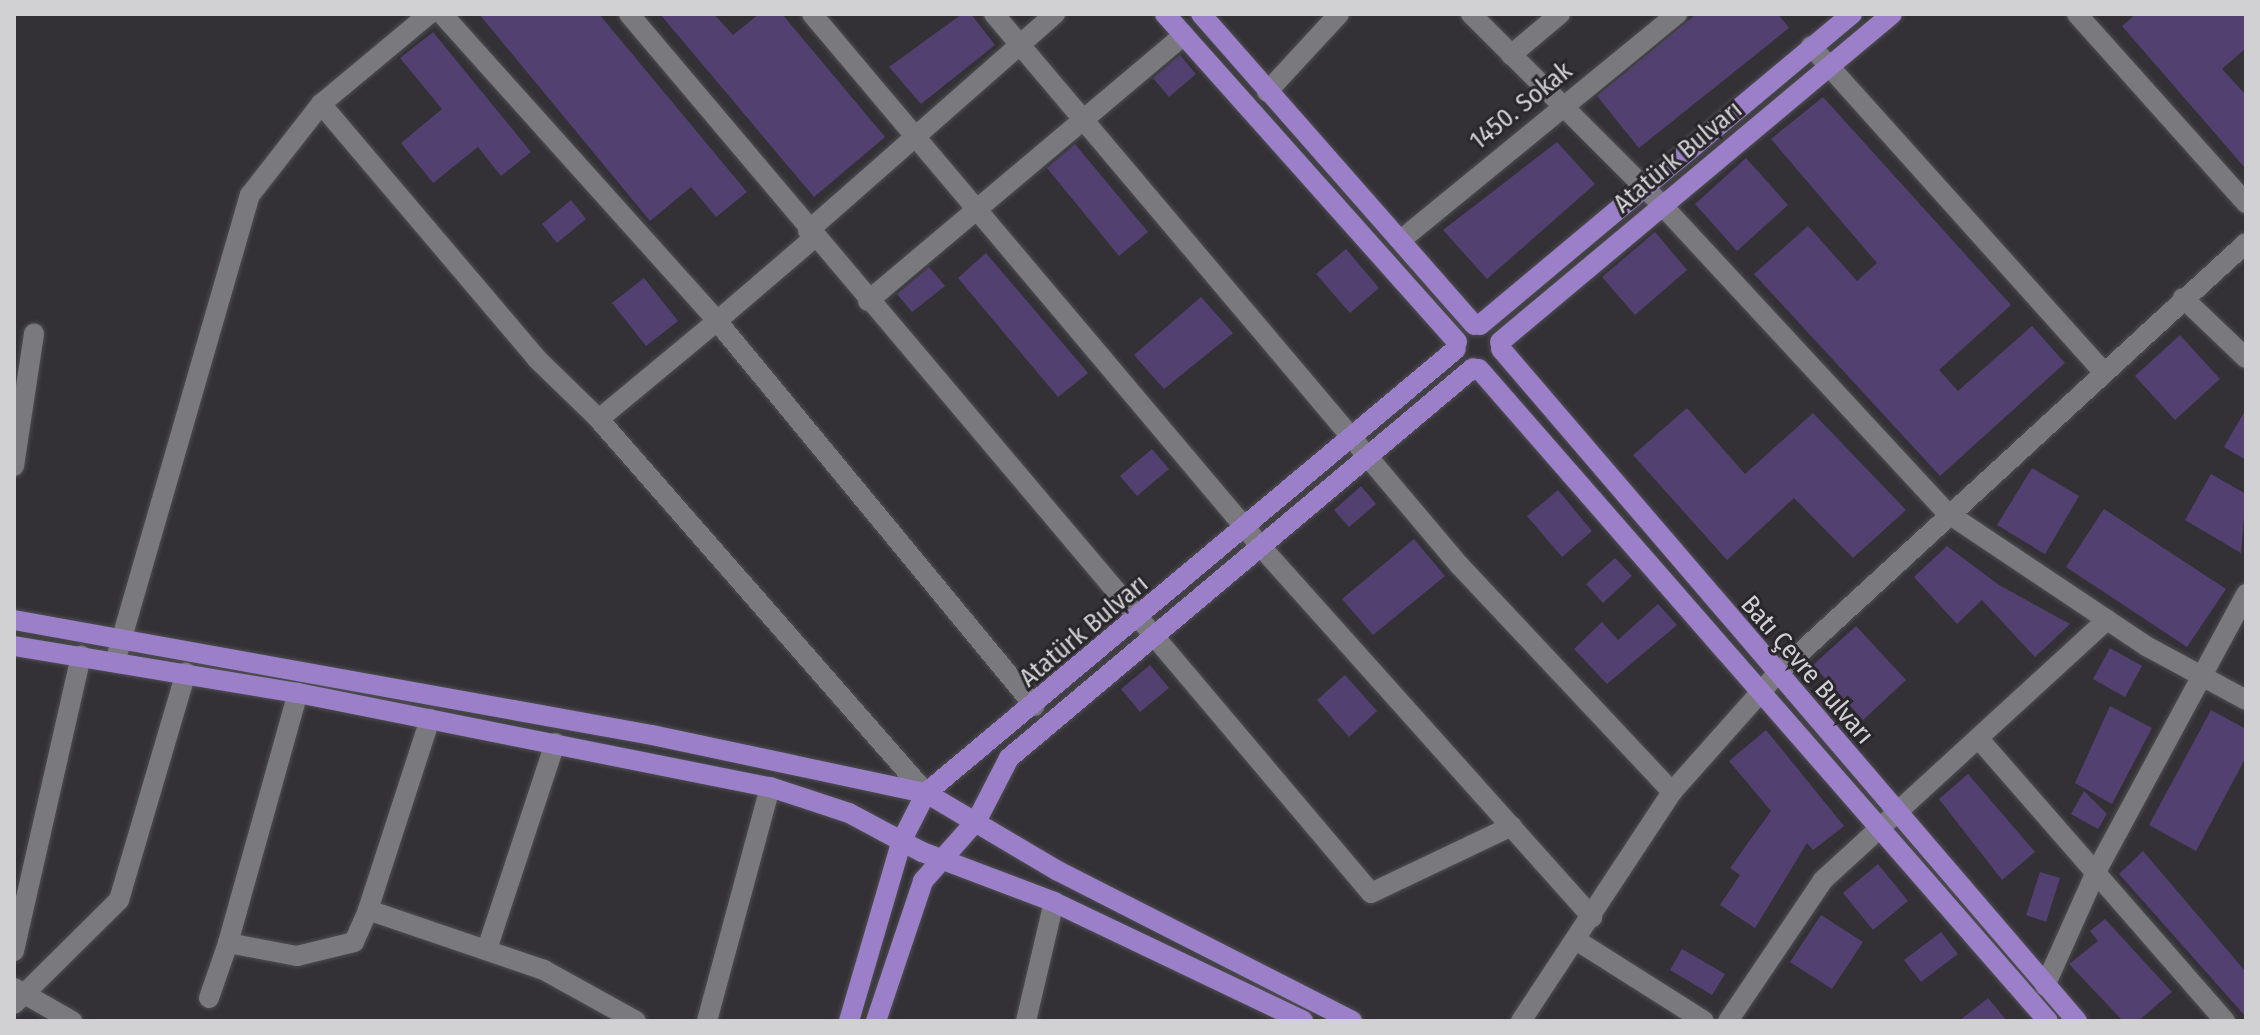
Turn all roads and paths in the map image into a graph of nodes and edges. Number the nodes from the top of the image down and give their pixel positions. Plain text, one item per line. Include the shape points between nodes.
1 (429, 14) edge
2 (442, 14) edge
3 (629, 14) edge
4 (812, 14) edge
5 (994, 14) edge
6 (1055, 14) edge
7 (1165, 14) edge
8 (1201, 14) edge
9 (1339, 14) edge
10 (1471, 14) edge
11 (1560, 14) edge
12 (1677, 14) edge
13 (1892, 14) edge
14 (2077, 14) edge
15 (1844, 16) edge
16 (1184, 35) junction
17 (1020, 44) junction
18 (1811, 46) junction
19 (1511, 55) junction
20 (1830, 64) junction
21 (1267, 92) junction
22 (321, 104) junction
23 (1561, 106) junction
24 (1085, 120) junction
25 (915, 137) junction
26 (1642, 188) junction
27 (2246, 203) edge
28 (1661, 204) junction
29 (976, 210) junction
30 (811, 234) junction
31 (1401, 240) junction
32 (2246, 243) edge
33 (2183, 298) junction
34 (868, 301) junction
35 (717, 321) junction
36 (1477, 325) junction
37 (34, 333) dead end
38 (1456, 345) junction
39 (1501, 346) junction
40 (2246, 358) edge
41 (1476, 369) junction
42 (2102, 370) junction
43 (599, 419) junction
44 (1355, 438) junction
45 (1371, 457) junction
46 (14, 466) edge
47 (1946, 512) junction
48 (1246, 529) junction
49 (1263, 549) junction
50 (2246, 594) edge
51 (14, 620) edge
52 (2107, 620) junction
53 (1138, 621) junction
54 (122, 637) junction
55 (1154, 639) junction
56 (14, 646) edge
57 (81, 656) junction
58 (115, 662) junction
59 (186, 673) junction
60 (2201, 675) junction
61 (1769, 683) junction
62 (298, 693) junction
63 (2246, 700) edge
64 (1034, 706) junction
65 (430, 719) junction
66 (1979, 739) junction
67 (555, 743) junction
68 (770, 787) junction
69 (1672, 792) junction
70 (926, 793) junction
71 (1896, 813) junction
72 (977, 820) junction
73 (1512, 826) junction
74 (1878, 827) junction
75 (902, 840) junction
76 (944, 858) junction
77 (2097, 870) junction
78 (1054, 902) junction
79 (368, 910) junction
80 (1592, 917) junction
81 (1576, 940) junction
82 (228, 943) junction
83 (487, 949) junction
84 (14, 951) edge
85 (2045, 986) junction
86 (17, 995) edge
87 (209, 998) dead end
88 (72, 1021) edge
89 (636, 1021) edge
90 (707, 1021) edge
91 (849, 1021) edge
92 (876, 1021) edge
93 (1026, 1021) edge
94 (1303, 1021) edge
95 (1352, 1021) edge
96 (1521, 1021) edge
97 (1704, 1021) edge
98 (1728, 1021) edge
99 (2048, 1021) edge
100 (2077, 1021) edge
101 (2225, 1021) edge

1 - 22 street
2 - 35 street
3 - 30 street
4 - 25 street
5 - 17 street
6 - 17 street
7 - 16 main road, Batı Çevre Bulvarı
8 - 21 main road, Batı Çevre Bulvarı
9 - 21 street
10 - 19 street
11 - 19 street
12 - 23 street, 1450. Sokak
13 - 20 main road, Atatürk Bulvarı
14 - 27 street
15 - 18 main road, Atatürk Bulvarı
16 - 24 street
16 - 38 main road, Batı Çevre Bulvarı
17 - 24 street
17 - 25 street
18 - 20 street
18 - 26 main road, Atatürk Bulvarı
19 - 23 street
20 - 28 main road, Atatürk Bulvarı
20 - 42 street
21 - 31 main road, Batı Çevre Bulvarı
22 - 43 street via 537,359
22 - 54 street via 250,195
23 - 26 street
23 - 31 street, 1450. Sokak
24 - 29 street
24 - 44 street
25 - 29 street
25 - 30 street
26 - 28 street
26 - 36 main road, Atatürk Bulvarı
28 - 39 main road, Atatürk Bulvarı
28 - 47 street
29 - 34 street
29 - 48 street
30 - 34 street
30 - 35 street
31 - 36 main road, Batı Çevre Bulvarı
32 - 33 street
33 - 40 street
33 - 42 street
34 - 53 street
35 - 43 street
35 - 64 street
36 - 38 main road, Atatürk Bulvarı
36 - 39 main road, Batı Çevre Bulvarı
37 - 46 street
38 - 41 main road, Batı Çevre Bulvarı
38 - 44 main road, Atatürk Bulvarı
39 - 41 main road, Atatürk Bulvarı
39 - 61 main road, Batı Çevre Bulvarı
41 - 45 main road, Atatürk Bulvarı
41 - 61 main road, Batı Çevre Bulvarı
42 - 47 street
43 - 70 street
44 - 45 street
44 - 48 main road, Atatürk Bulvarı
45 - 49 main road, Atatürk Bulvarı
45 - 69 street via 1460,566
47 - 52 street
47 - 61 street
48 - 49 street
48 - 53 main road, Atatürk Bulvarı
49 - 55 main road, Atatürk Bulvarı
49 - 73 street
50 - 60 street
51 - 54 main road
52 - 60 street
52 - 66 street
53 - 55 street
53 - 64 main road, Atatürk Bulvarı
54 - 58 street
54 - 70 main road
55 - 72 main road, Atatürk Bulvarı via 1009,758
55 - 73 street via 1371,893
56 - 57 main road
57 - 58 main road
57 - 84 street
58 - 59 main road
59 - 62 main road
59 - 86 street via 119,900
60 - 63 street
60 - 77 street
61 - 69 street
61 - 71 main road, Batı Çevre Bulvarı
61 - 74 main road, Batı Çevre Bulvarı
62 - 65 main road
62 - 82 street
64 - 70 main road, Atatürk Bulvarı
65 - 67 main road
65 - 79 street
66 - 71 street
66 - 77 street
67 - 68 main road
67 - 83 street
68 - 75 main road via 849,813
68 - 90 street
69 - 80 street
70 - 72 main road
70 - 75 main road, Atatürk Bulvarı
71 - 74 street
71 - 85 main road, Batı Çevre Bulvarı
72 - 76 main road, Atatürk Bulvarı
72 - 95 main road via 1058,871
73 - 80 street
74 - 98 street via 1799,909
74 - 99 main road, Batı Çevre Bulvarı
75 - 76 main road
75 - 91 main road, Atatürk Bulvarı
76 - 78 main road
76 - 92 main road, Atatürk Bulvarı via 923,881
77 - 85 street
77 - 101 street
78 - 93 street
78 - 94 main road
79 - 82 street via 354,942 297,956
79 - 83 street
80 - 81 street
81 - 96 street
81 - 97 street
82 - 87 street
83 - 89 street via 544,970
85 - 100 main road, Batı Çevre Bulvarı
86 - 88 street

